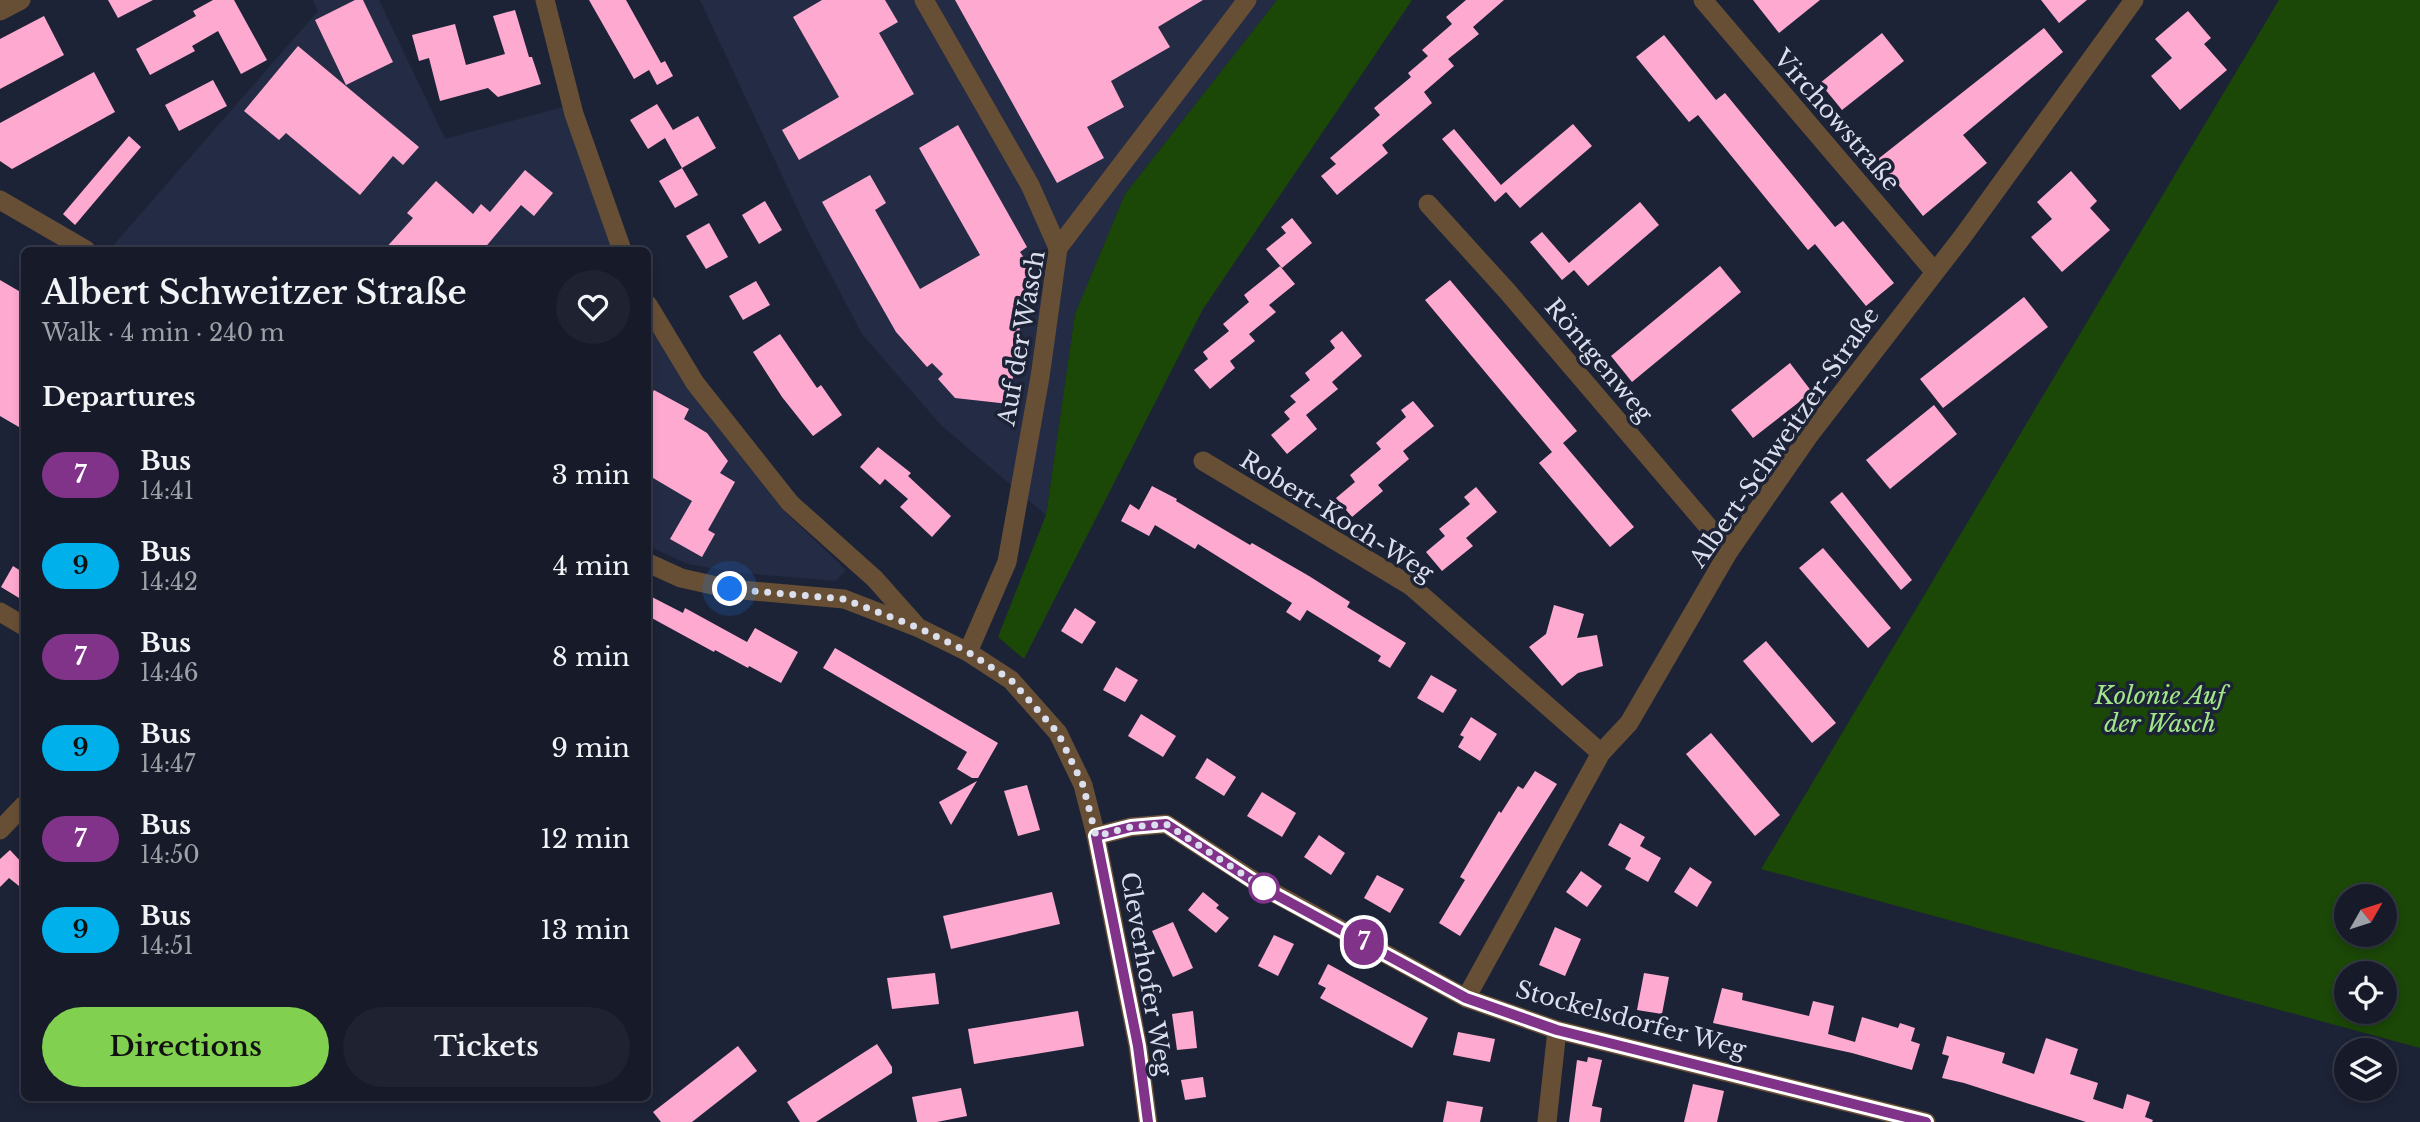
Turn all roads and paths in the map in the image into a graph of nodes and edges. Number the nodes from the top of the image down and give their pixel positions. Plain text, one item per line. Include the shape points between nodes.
1 (21, 0) edge
2 (545, 0) edge
3 (924, 0) edge
4 (1247, 0) edge
5 (1703, 0) edge
6 (2134, 0) edge
7 (0, 11) edge
8 (0, 200) edge
9 (1428, 204) dead end
10 (81, 247) edge
11 (621, 247) edge
12 (1058, 248) junction
13 (1934, 271) junction
14 (651, 310) edge
15 (1203, 461) dead end
16 (1729, 551) junction
17 (651, 564) edge
18 (0, 612) edge
19 (21, 624) edge
20 (919, 628) junction
21 (968, 652) junction
22 (1601, 753) junction
23 (1096, 836) junction
24 (1466, 998) junction
25 (1557, 1030) junction
26 (1148, 1122) edge
27 (1547, 1122) edge
28 (1926, 1122) edge

1 - 7 street
2 - 11 street via 574,114
3 - 12 street via 1030,185
4 - 12 street, Auf der Wasch
5 - 13 street, Virchowstraße
6 - 13 street, Albert-Schweitzer-Straße
8 - 10 street
9 - 16 street, Röntgenweg
12 - 21 street, Auf der Wasch via 1007,562
13 - 16 street, Albert-Schweitzer-Straße via 1808,437
14 - 20 street via 695,383 790,503 874,579
15 - 22 street, Robert-Koch-Weg via 1411,586
16 - 22 street, Albert-Schweitzer-Straße via 1629,723
17 - 20 street via 681,578 730,589 844,599
18 - 19 street
20 - 21 street
21 - 23 street via 1011,680 1058,733 1083,785
22 - 24 street, Albert-Schweitzer-Straße
23 - 24 street, Stockelsdorfer Weg via 1166,824 1267,890
23 - 26 street, Cleverhofer Weg via 1138,1046
24 - 25 street, Stockelsdorfer Weg
25 - 27 street
25 - 28 street, Stockelsdorfer Weg

